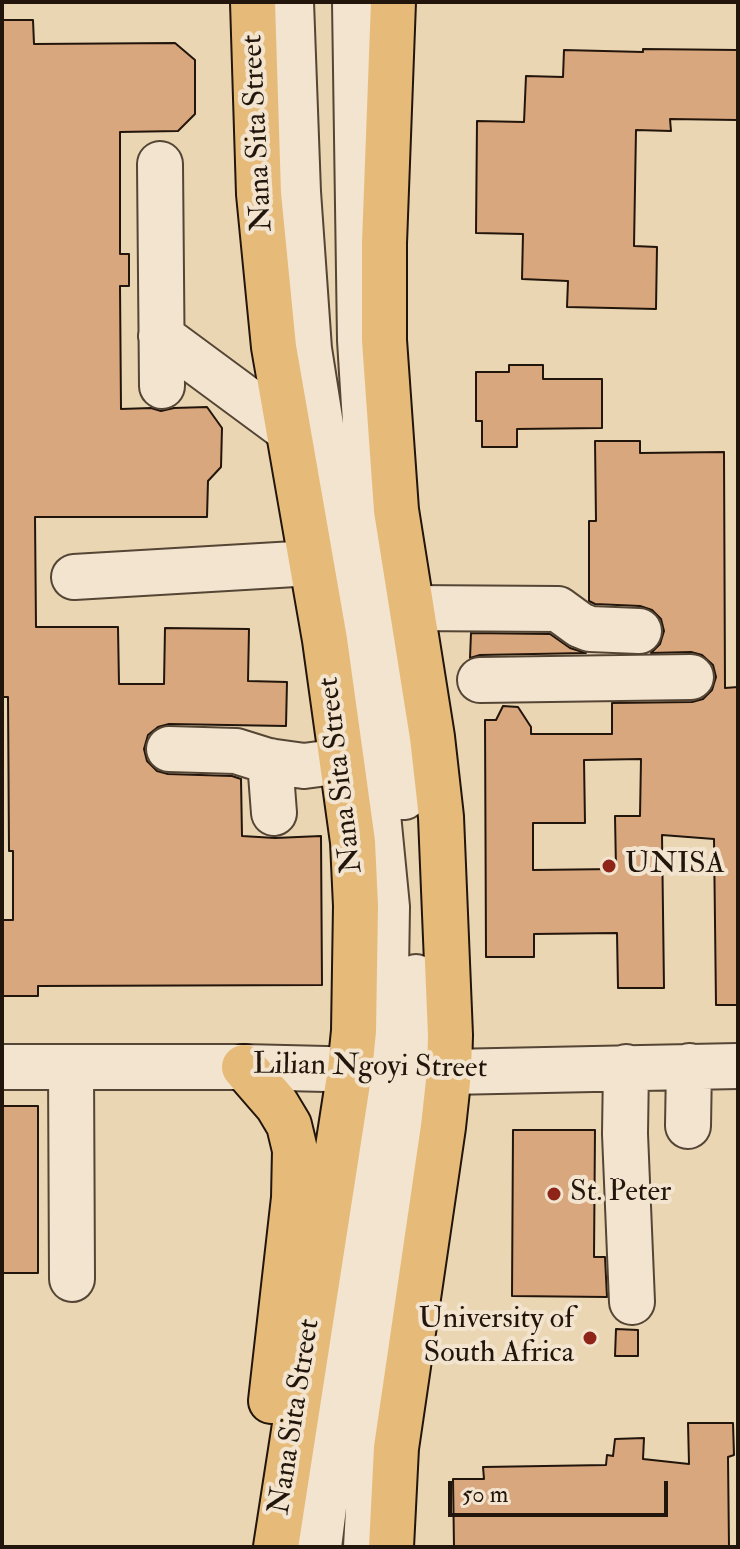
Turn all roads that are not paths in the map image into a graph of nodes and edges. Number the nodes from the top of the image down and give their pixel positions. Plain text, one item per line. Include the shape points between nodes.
1 (253, 2) edge
2 (291, 2) edge
3 (355, 2) edge
4 (393, 2) edge
5 (160, 164) dead end
6 (161, 336) junction
7 (162, 386) dead end
8 (287, 429) junction
9 (312, 563) junction
10 (74, 577) dead end
11 (411, 608) junction
12 (590, 629) junction
13 (639, 631) dead end
14 (691, 677) dead end
15 (595, 678) junction
16 (480, 680) dead end
17 (169, 749) dead end
18 (270, 761) junction
19 (342, 761) junction
20 (274, 813) dead end
21 (689, 1066) junction
22 (738, 1066) edge
23 (2, 1067) edge
24 (71, 1067) junction
25 (244, 1067) junction
26 (626, 1067) junction
27 (399, 1071) junction
28 (688, 1126) dead end
29 (72, 1279) dead end
30 (632, 1302) dead end
31 (274, 1547) edge
32 (319, 1547) edge
33 (366, 1547) edge
34 (391, 1547) edge

1 - 8 main road, Nana Sita Street via 259,194
2 - 27 street via 309,349 376,794
3 - 27 street via 365,427 392,632 416,951
4 - 11 main road, Nana Sita Street via 384,340 391,459
5 - 6 street
6 - 7 street
6 - 8 street
8 - 9 main road, Nana Sita Street
9 - 10 street
9 - 19 main road, Nana Sita Street
11 - 12 street via 558,609
11 - 27 main road, Nana Sita Street via 441,817
12 - 13 street
12 - 15 street
14 - 15 street
15 - 16 street
17 - 18 street via 236,751
18 - 19 street via 304,766
18 - 20 street
19 - 27 main road, Nana Sita Street via 356,906 354,1031
21 - 22 street, Lilian Ngoyi Street
21 - 26 street, Lilian Ngoyi Street
21 - 28 street
23 - 24 street, Lilian Ngoyi Street
24 - 25 street, Lilian Ngoyi Street
24 - 29 street
25 - 27 street, Lilian Ngoyi Street
25 - 31 main road via 277,1105 295,1150 271,1385 269,1497
26 - 27 street, Lilian Ngoyi Street
26 - 30 street
27 - 31 main road, Nana Sita Street
27 - 32 street via 378,1126
27 - 33 street via 412,1127 373,1419
27 - 34 main road, Nana Sita Street

